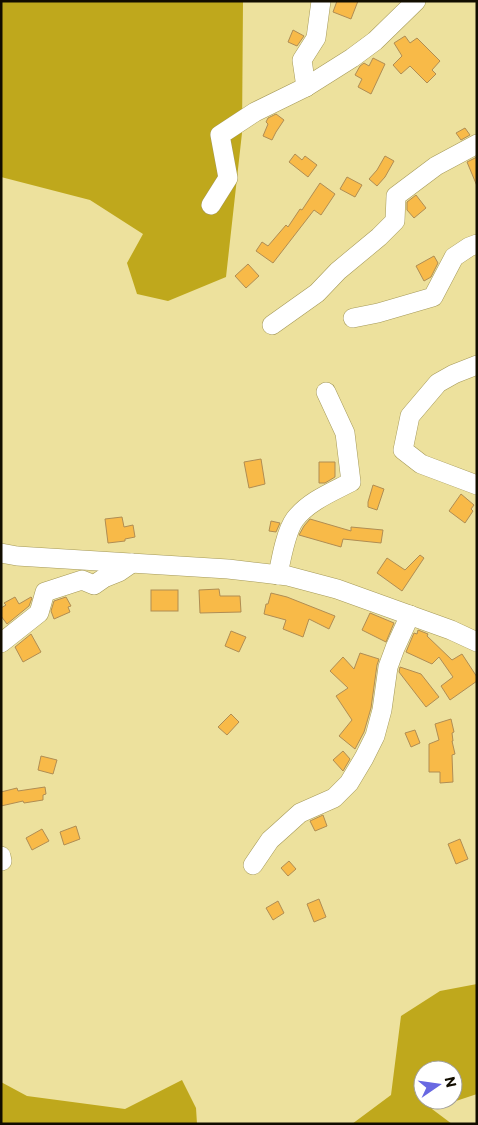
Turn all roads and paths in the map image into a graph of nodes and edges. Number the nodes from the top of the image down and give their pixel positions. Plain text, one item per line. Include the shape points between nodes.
1 (321, 1) edge
2 (416, 1) edge
3 (306, 87) junction
4 (477, 144) edge
5 (211, 205) dead end
6 (477, 244) edge
7 (353, 318) dead end
8 (272, 325) dead end
9 (477, 365) edge
10 (326, 392) dead end
11 (477, 485) edge
12 (1, 553) edge
13 (132, 563) junction
14 (278, 575) junction
15 (410, 614) junction
16 (1, 642) edge
17 (477, 642) edge
18 (253, 865) dead end

1 - 3 street via 316,38 302,60
2 - 3 street via 367,47
3 - 5 street via 255,112 220,135 228,178
4 - 8 street via 436,166 396,196 395,221 380,237 316,293
6 - 7 street via 454,257 433,297
9 - 11 street via 438,383 410,416 403,450 421,464
10 - 14 street via 345,433 351,482 327,494 294,520
12 - 13 street
13 - 14 street
13 - 16 street via 94,585 82,580 45,592 39,613
14 - 15 street via 337,589
15 - 17 street
15 - 18 street via 388,667 375,736 349,783 334,798 300,813 270,840

